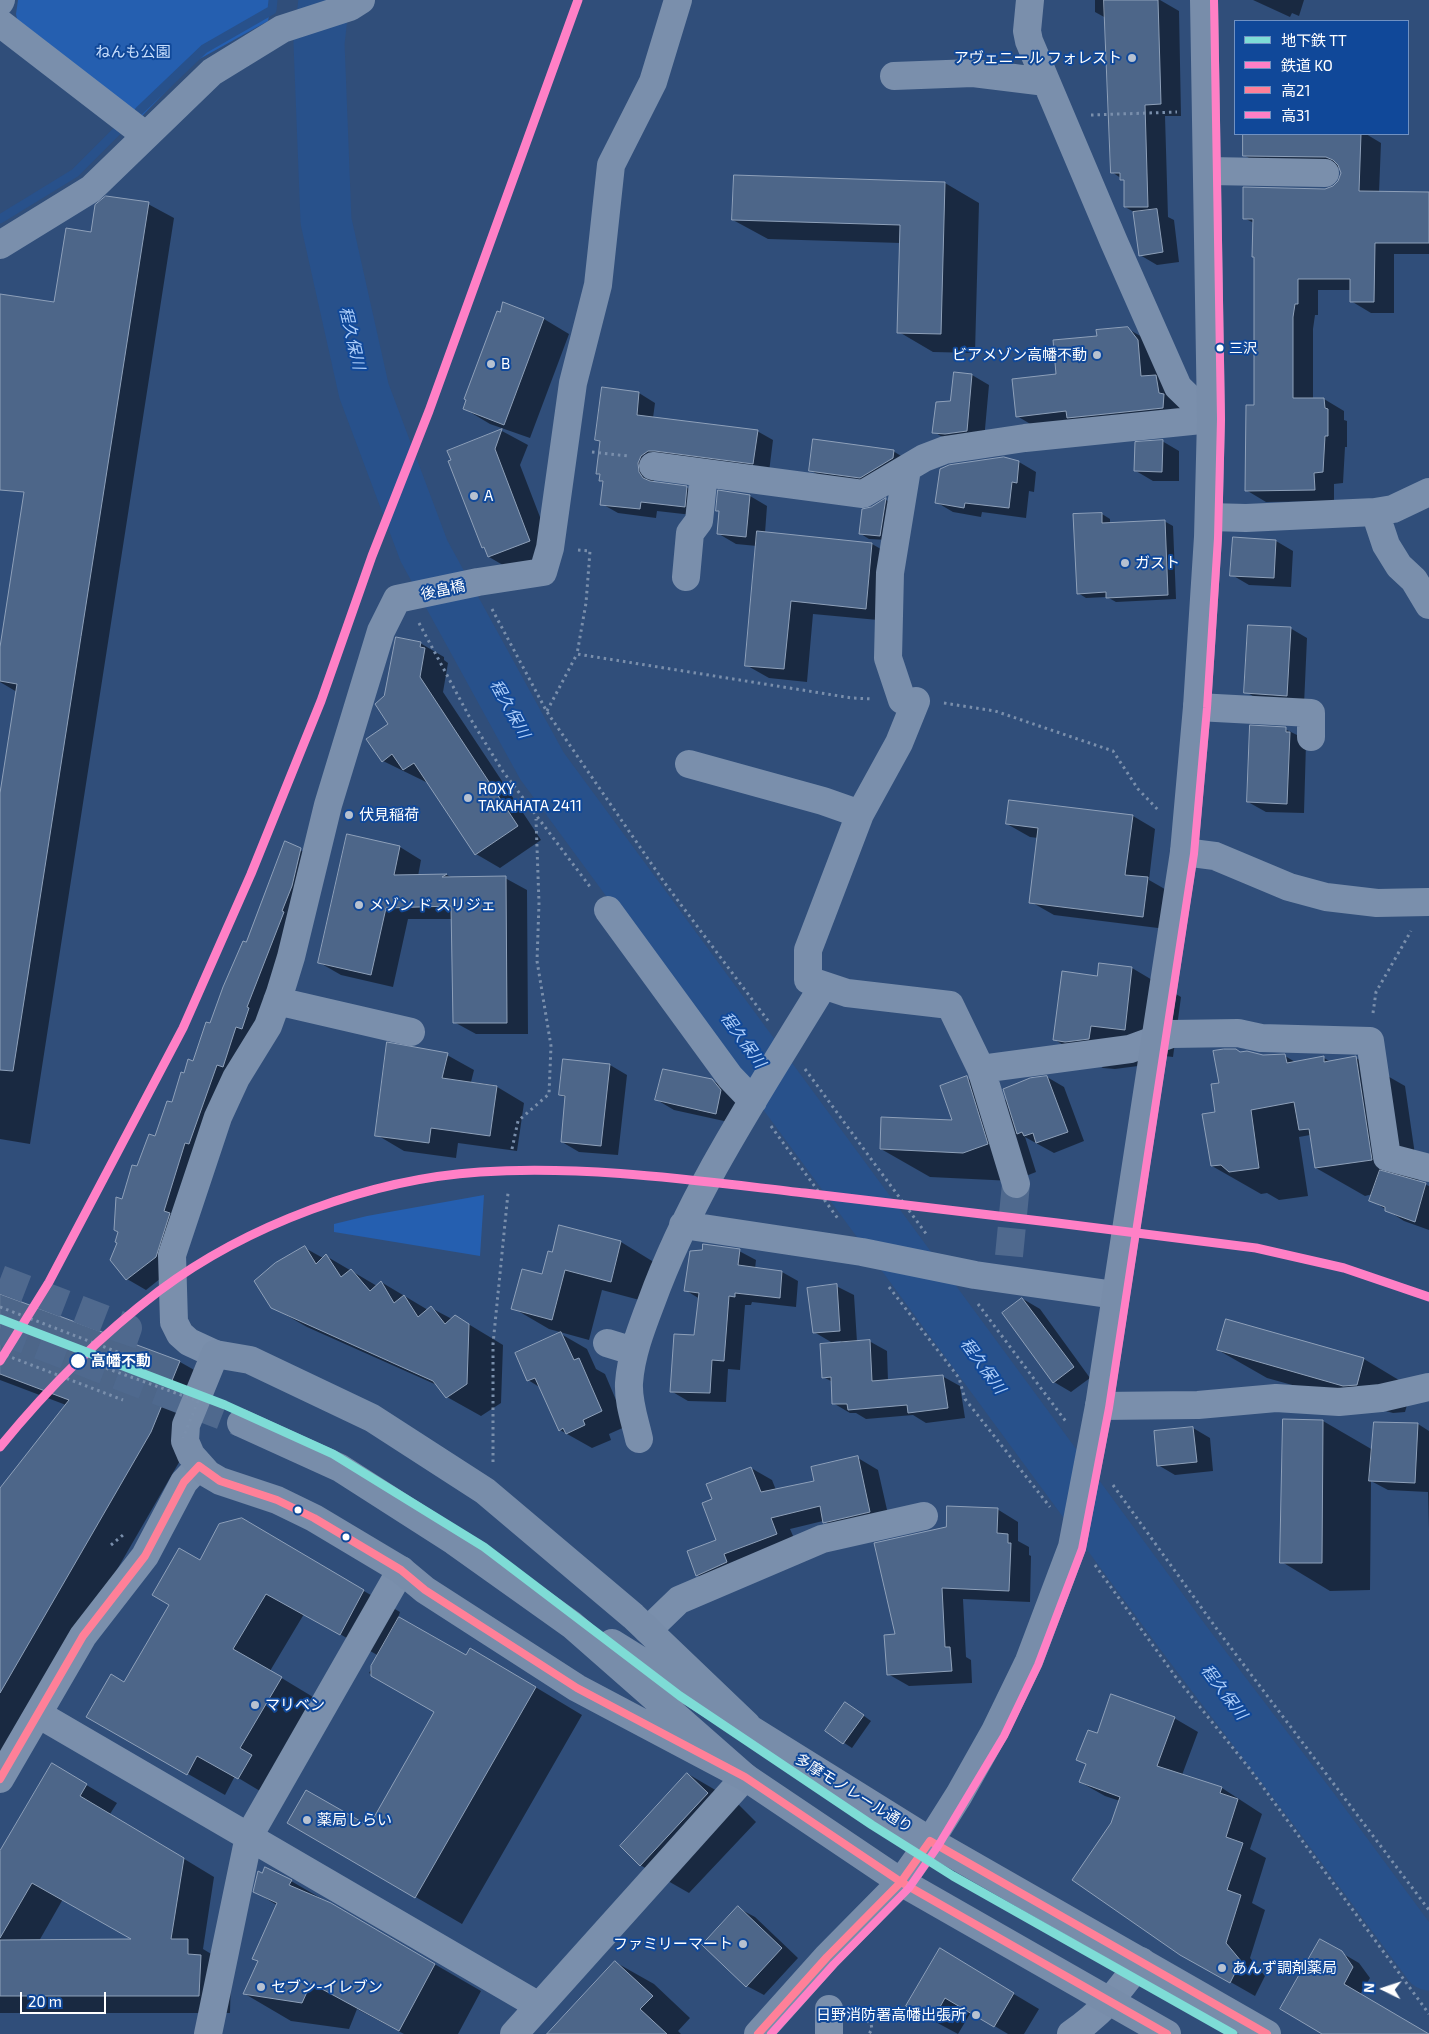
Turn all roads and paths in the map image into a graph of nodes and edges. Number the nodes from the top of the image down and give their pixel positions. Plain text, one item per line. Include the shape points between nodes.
1 (678, 0) edge
2 (1204, 0) edge
3 (356, 4) edge
4 (1029, 6) edge
5 (0, 24) edge
6 (1004, 75) junction
7 (894, 76) dead end
8 (1046, 82) junction
9 (1178, 112) dead end
10 (1060, 116) junction
11 (145, 135) junction
12 (1208, 171) junction
13 (1325, 173) dead end
14 (0, 246) edge
15 (1211, 419) junction
16 (564, 448) junction
17 (653, 466) joint
18 (907, 469) junction
19 (704, 473) junction
20 (1429, 492) edge
21 (1376, 512) junction
22 (1209, 517) junction
23 (550, 548) junction
24 (686, 577) dead end
25 (476, 582) junction
26 (409, 597) junction
27 (1429, 605) edge
28 (577, 654) junction
29 (909, 700) junction
30 (1197, 706) junction
31 (547, 712) junction
32 (1311, 737) dead end
33 (689, 764) dead end
34 (860, 814) junction
35 (1168, 815) dead end
36 (536, 818) junction
37 (1184, 852) junction
38 (1428, 902) edge
39 (608, 910) joint
40 (824, 986) junction
41 (277, 1001) junction
42 (411, 1032) dead end
43 (1154, 1040) junction
44 (1370, 1041) junction
45 (787, 1044) junction
46 (981, 1069) junction
47 (753, 1100) junction
48 (512, 1149) dead end
49 (1429, 1168) edge
50 (1016, 1184) tunnel mouth
51 (508, 1193) dead end
52 (683, 1225) junction
53 (862, 1252) junction
54 (952, 1269) junction
55 (1115, 1295) junction
56 (0, 1307) edge
57 (607, 1343) dead end
58 (633, 1351) junction
59 (0, 1353) edge
60 (215, 1354) junction
61 (141, 1361) dead end
62 (100, 1366) dead end
63 (1429, 1387) edge
64 (123, 1400) dead end
65 (1099, 1406) junction
66 (241, 1423) tunnel mouth
67 (1071, 1428) dead end
68 (183, 1438) dead end
69 (639, 1439) dead end
70 (199, 1466) junction
71 (493, 1468) dead end
72 (1109, 1479) dead end
73 (924, 1516) dead end
74 (1065, 1518) junction
75 (1094, 1565) dead end
76 (401, 1570) junction
77 (572, 1624) junction
78 (648, 1630) junction
79 (38, 1714) junction
80 (747, 1725) junction
81 (745, 1777) junction
82 (0, 1779) edge
83 (250, 1836) junction
84 (930, 1841) junction
85 (901, 1882) junction
86 (1429, 1910) edge
87 (1141, 1961) junction
88 (1110, 2002) junction
89 (539, 2006) junction
90 (1429, 2014) edge
91 (863, 2017) dead end
92 (208, 2034) edge
93 (514, 2034) edge
94 (758, 2034) edge
95 (869, 2034) edge
96 (1070, 2034) edge
97 (1167, 2034) edge
98 (1267, 2034) edge

1 - 16 street via 653,82 611,165 598,286 573,383
2 - 12 main road
3 - 11 street via 282,30 212,72
4 - 6 street
4 - 8 street via 1029,41
5 - 11 street
6 - 7 street
6 - 8 street
8 - 10 street
9 - 10 path
10 - 15 street via 1178,387
11 - 14 street via 91,188
12 - 13 street
12 - 15 main road
15 - 18 street via 1025,438 945,450
15 - 22 main road
16 - 17 path via 652,459
16 - 23 street
17 - 19 street
18 - 19 street via 863,494
18 - 29 street via 890,573 888,658
19 - 24 street via 699,520 690,533
20 - 21 street via 1392,509
21 - 22 street
21 - 27 street via 1386,545
22 - 30 main road
23 - 25 street, 後畠橋 via 543,572
23 - 28 path via 590,550 586,604
25 - 26 street, 後畠橋
25 - 31 path
26 - 36 path via 470,718
26 - 41 street via 397,598 381,631 328,805
28 - 29 path via 852,698
28 - 31 path
29 - 34 street via 898,743
29 - 35 path via 995,711 1112,751 1138,789 1157,810
30 - 32 street via 1310,713
30 - 37 main road
31 - 45 path via 664,882
33 - 34 street
34 - 40 street via 808,950 808,980
36 - 39 path
36 - 48 path via 537,961 551,1046 550,1084 549,1094 518,1121
37 - 38 street via 1215,856 1289,887 1326,897 1377,903
37 - 43 main road
38 - 44 path via 1376,992
39 - 47 street via 730,1077
40 - 45 street
40 - 46 street via 848,993 950,1005
41 - 42 street
41 - 60 street via 268,1026 236,1078 218,1117 172,1255 174,1322 189,1342
43 - 44 street via 1171,1034 1238,1033 1261,1038
43 - 46 street via 1130,1049
43 - 55 main road
44 - 49 street via 1387,1157
45 - 47 street
45 - 54 path
46 - 50 street
47 - 52 street
47 - 53 path
51 - 71 path via 493,1344
52 - 53 street
52 - 58 street
53 - 54 street
53 - 74 path via 959,1378 965,1399
54 - 55 street via 975,1275 1007,1267
54 - 67 path
55 - 65 main road
56 - 61 path, bridge
57 - 58 street
58 - 69 street via 630,1391
59 - 64 path
60 - 70 main road via 186,1425 185,1441
60 - 78 main road via 250,1360 380,1423 485,1491
62 - 68 path, bridge via 198,1401
63 - 65 street via 1381,1398 1339,1402 1276,1398 1198,1406
65 - 74 main road via 1090,1459
66 - 77 main road, 多摩モノレール通り via 340,1468
70 - 76 main road via 220,1481 277,1500 314,1518
70 - 79 street via 184,1482 145,1556 84,1636
72 - 86 path via 1219,1632
73 - 78 street via 822,1539 679,1600
74 - 84 main road via 1072,1547 1029,1661 991,1739
75 - 90 path via 1175,1676 1249,1768
76 - 81 main road via 424,1590 577,1688
76 - 83 street
77 - 80 main road, 多摩モノレール通り via 614,1644
77 - 81 main road, 多摩モノレール通り
78 - 80 main road
79 - 82 street
79 - 83 street
80 - 84 main road, 多摩モノレール通り
81 - 85 main road, 多摩モノレール通り
81 - 89 street
83 - 89 street
83 - 92 street
84 - 85 main road
84 - 87 main road, 多摩モノレール通り
85 - 88 main road, 多摩モノレール通り
85 - 94 main road via 827,1957
87 - 88 street
87 - 98 main road, 多摩モノレール通り
88 - 96 street
88 - 97 main road, 多摩モノレール通り
89 - 93 street
91 - 95 path via 872,2026

